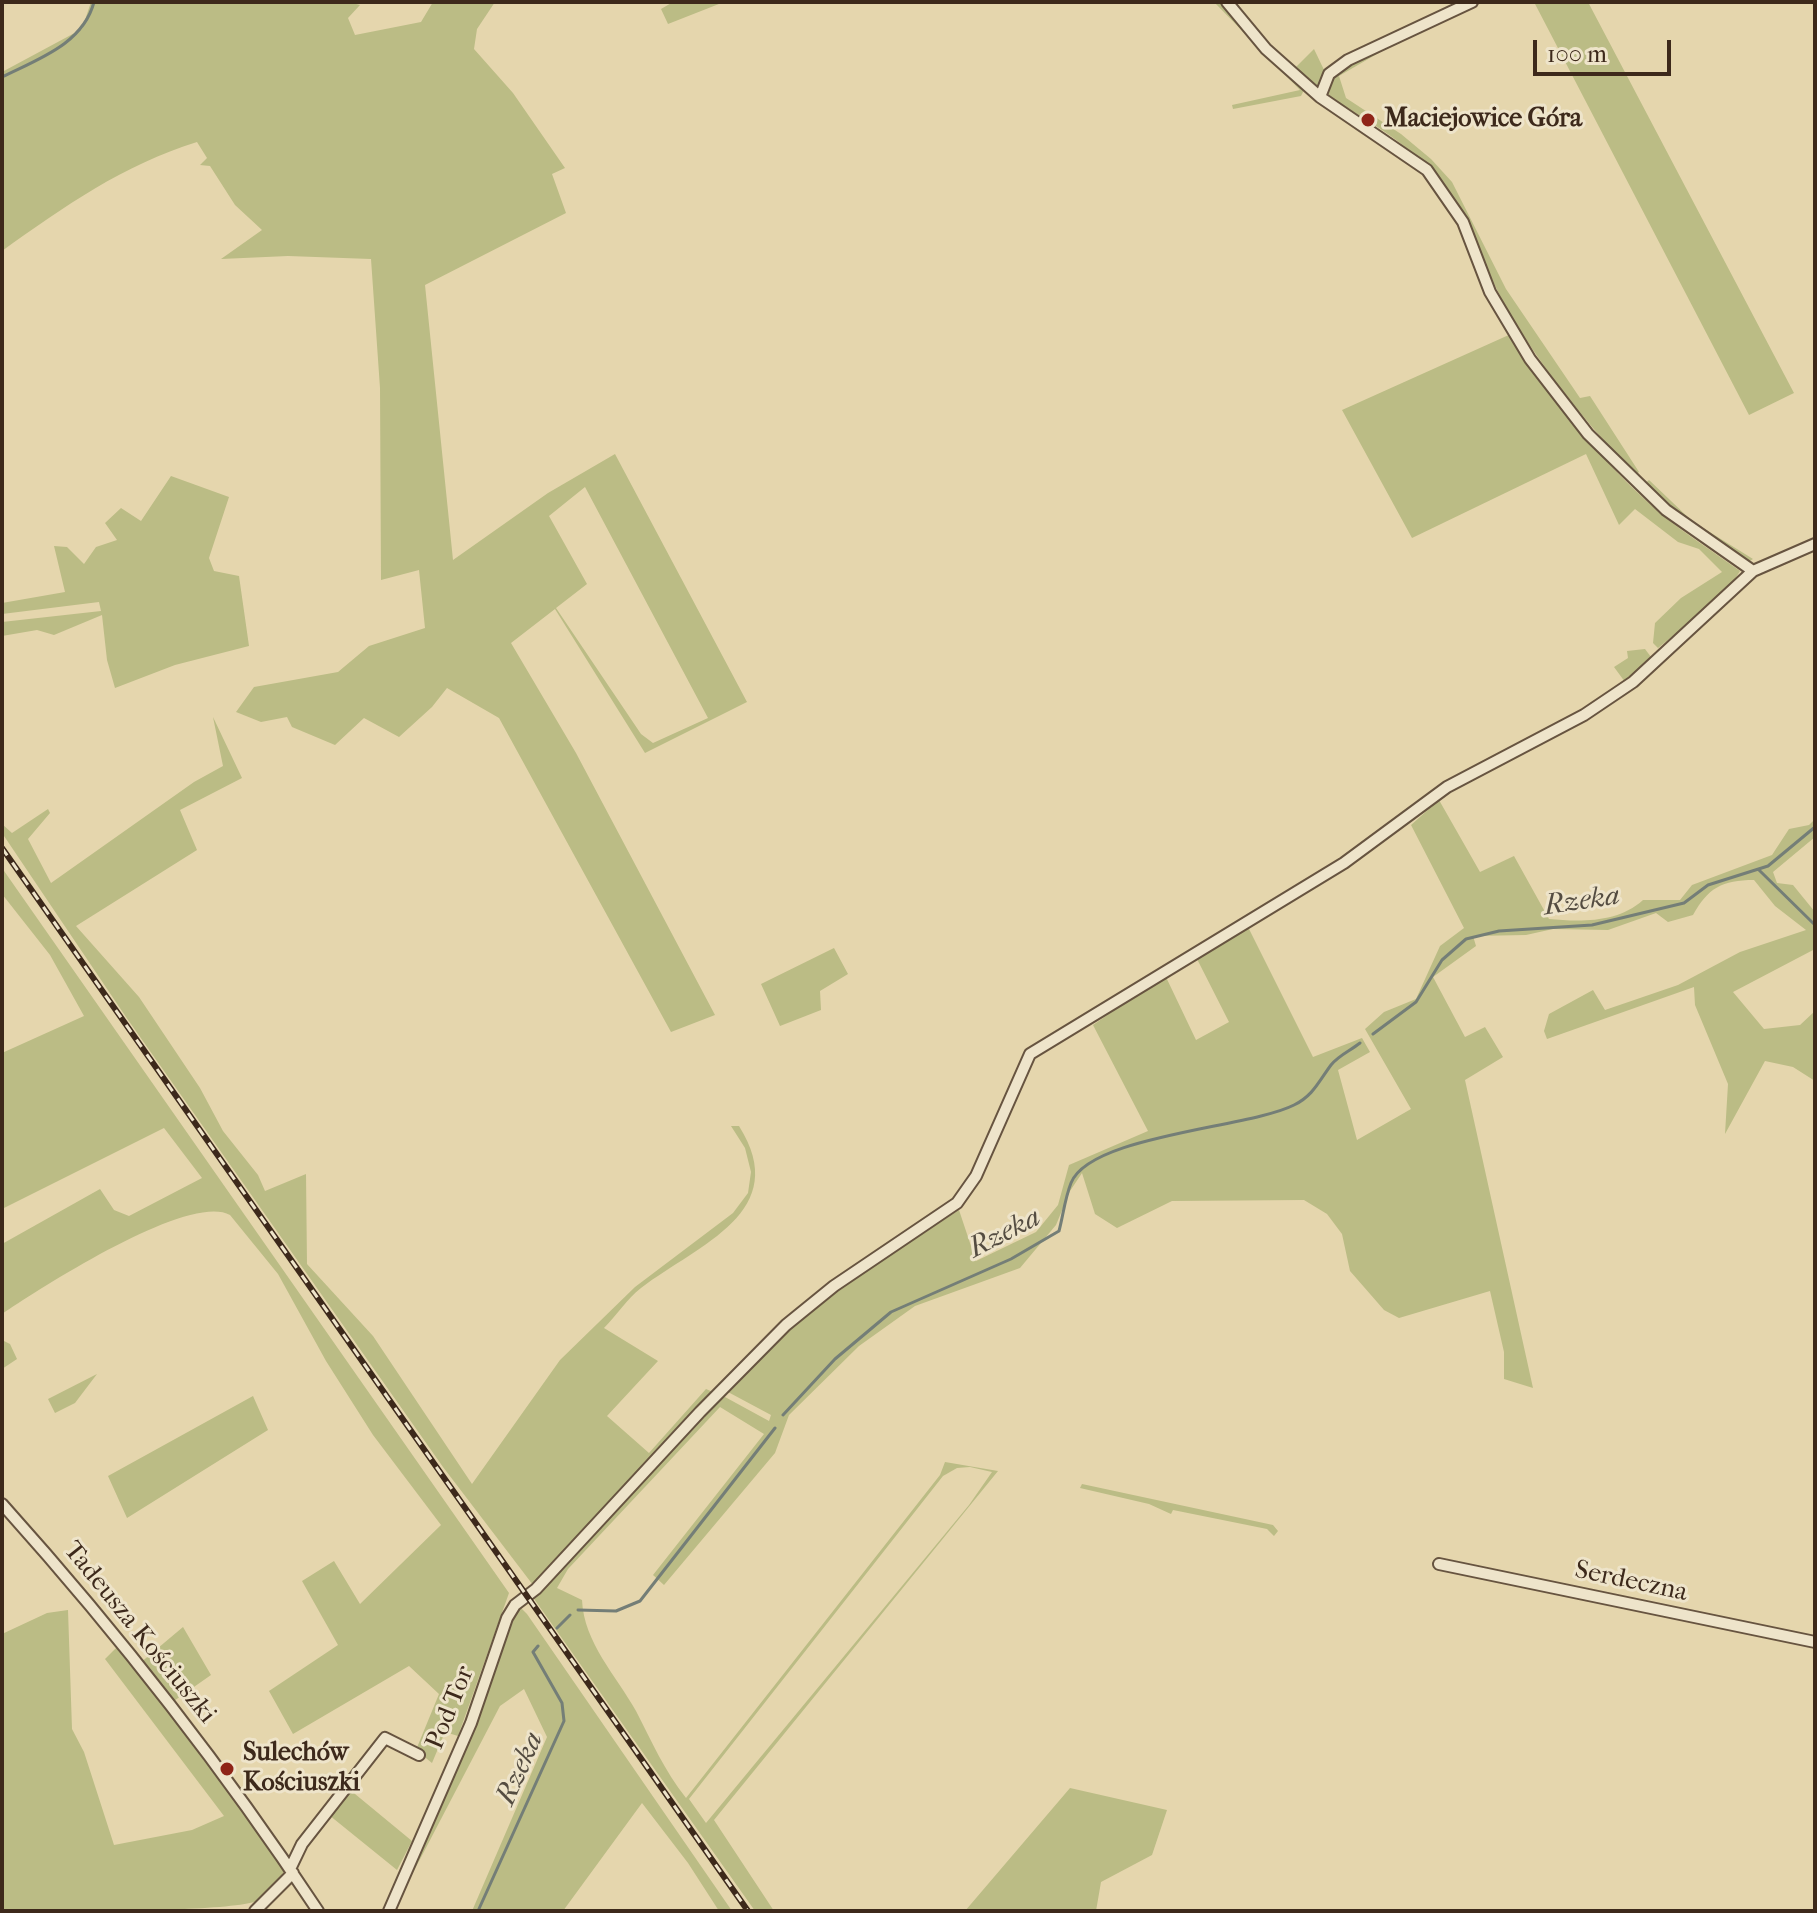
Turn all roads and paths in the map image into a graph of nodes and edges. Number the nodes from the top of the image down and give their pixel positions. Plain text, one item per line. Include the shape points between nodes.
1 (1227, 2) edge
2 (1472, 2) edge
3 (1320, 97) junction
4 (1815, 544) edge
5 (1753, 571) junction
6 (2, 1504) edge
7 (1439, 1564) dead end
8 (1815, 1642) edge
9 (419, 1755) dead end
10 (291, 1871) junction
11 (255, 1911) edge
12 (318, 1911) edge
13 (389, 1911) edge

1 - 3 street via 1266,49
2 - 3 street via 1348,60 1329,74
3 - 5 street via 1427,170 1463,222 1490,292 1530,359 1588,434 1666,510
4 - 5 street, Pod Tor
5 - 13 street, Pod Tor via 1633,682 1584,715 1447,787 1344,863 1030,1054 976,1176 957,1203 786,1325 511,1611 471,1723
6 - 10 street, Tadeusza Kościuszki via 86,1597 225,1774
7 - 8 street, Serdeczna
9 - 10 street via 385,1738 302,1844
10 - 11 street
10 - 12 street, Tadeusza Kościuszki

